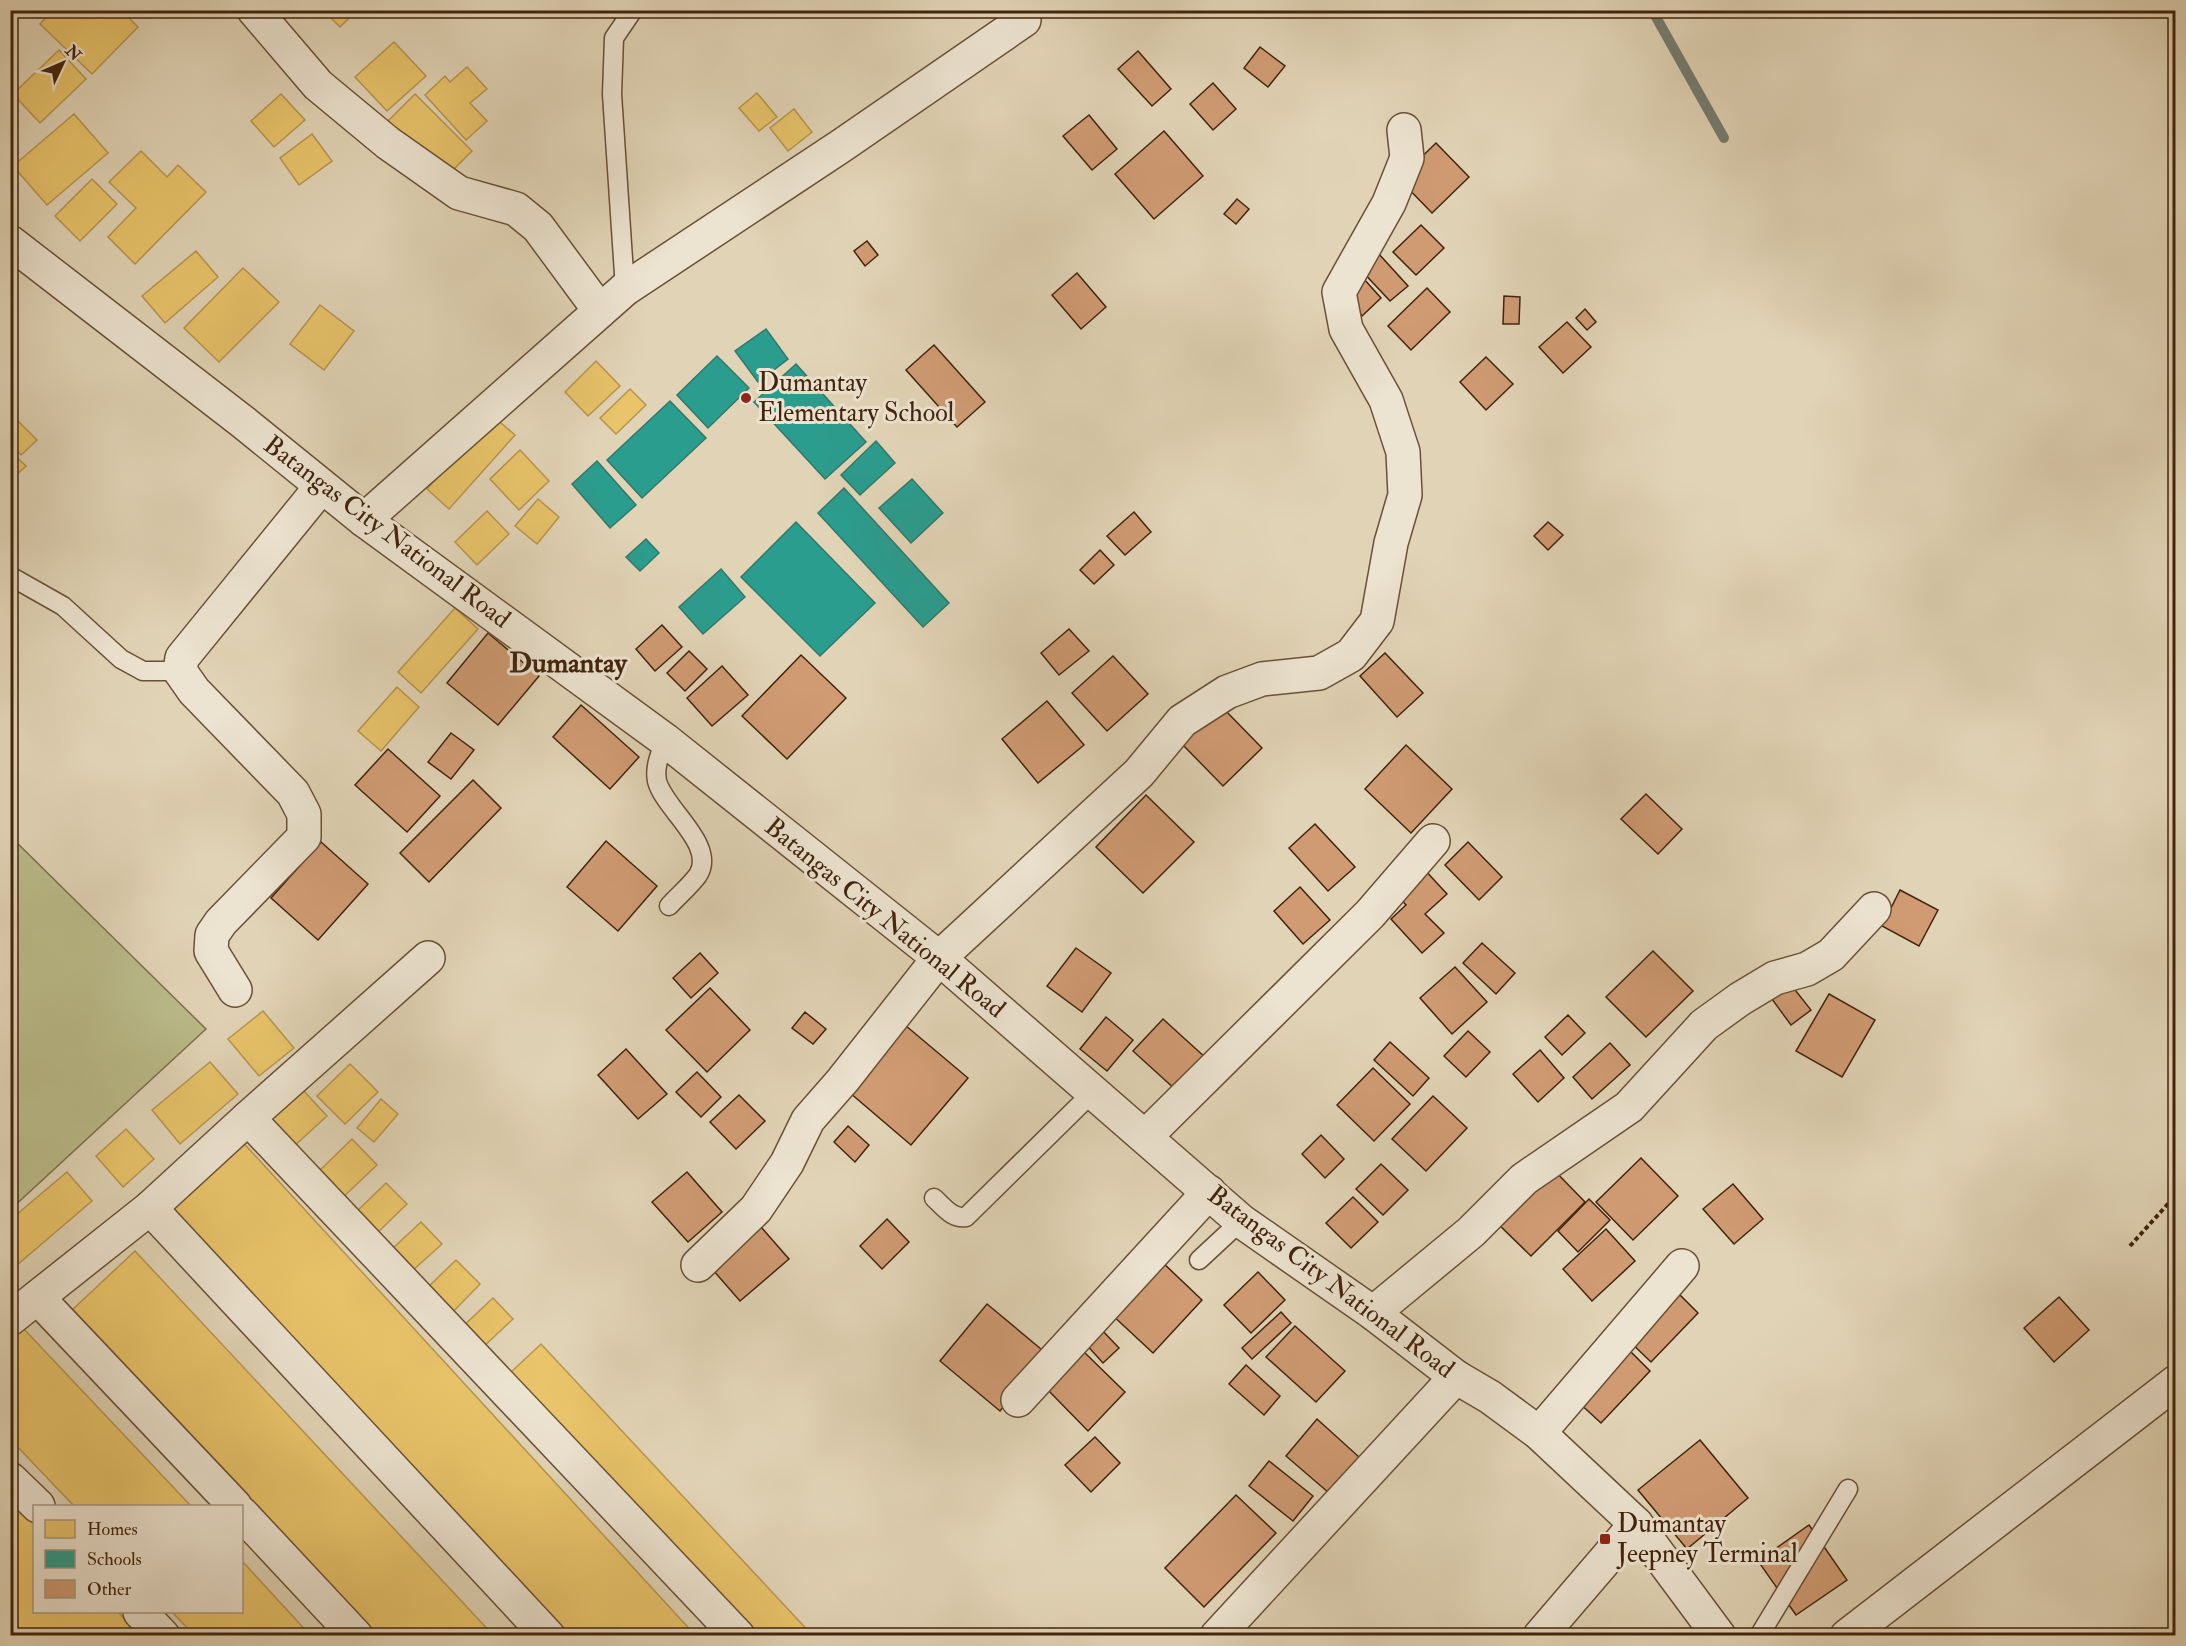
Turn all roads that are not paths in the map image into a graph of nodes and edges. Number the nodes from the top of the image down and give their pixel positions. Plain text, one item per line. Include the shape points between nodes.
1 (254, 10) edge
2 (633, 10) edge
3 (1027, 14) edge
4 (1404, 130) dead end
5 (10, 242) edge
6 (625, 289) junction
7 (600, 311) junction
8 (321, 486) junction
9 (364, 520) junction
10 (10, 576) edge
11 (180, 671) junction
12 (666, 740) junction
13 (1433, 841) dead end
14 (669, 906) dead end
15 (1874, 909) dead end
16 (428, 958) dead end
17 (939, 958) junction
18 (235, 990) dead end
19 (1093, 1092) junction
20 (248, 1118) junction
21 (1146, 1136) junction
22 (1209, 1192) junction
23 (934, 1198) dead end
24 (150, 1208) junction
25 (1241, 1221) junction
26 (1199, 1260) dead end
27 (698, 1264) dead end
28 (1682, 1266) dead end
29 (38, 1298) junction
30 (1373, 1313) junction
31 (10, 1319) edge
32 (1456, 1377) junction
33 (2175, 1382) edge
34 (1018, 1400) dead end
35 (1539, 1433) junction
36 (10, 1479) edge
37 (1848, 1489) dead end
38 (37, 1505) edge
39 (234, 1505) edge
40 (243, 1515) edge
41 (1636, 1524) junction
42 (142, 1613) edge
43 (1546, 1634) edge
44 (163, 1635) edge
45 (357, 1635) edge
46 (548, 1635) edge
47 (738, 1635) edge
48 (1217, 1635) edge
49 (1719, 1635) edge
50 (1759, 1635) edge
51 (1847, 1635) edge

1 - 7 street via 318,85 388,143 459,194 516,209 538,227
2 - 6 lane via 614,38 612,94
3 - 6 street via 841,146
4 - 17 street via 1404,167 1389,203 1339,292 1346,329 1386,400 1403,452 1405,495 1391,543 1377,621 1351,655 1319,673 1262,679 1227,692 1182,721 1139,773
5 - 8 street, Batangas City National Road
6 - 7 street
7 - 9 street
8 - 9 street, Batangas City National Road
8 - 11 street via 182,658
9 - 12 street, Batangas City National Road
10 - 11 lane via 63,606 122,659 143,671
11 - 18 street via 194,691 293,793 304,814 304,837 212,935 211,951
12 - 14 lane via 656,765 658,782 670,806 694,836 703,859 699,874
12 - 17 street, Batangas City National Road
13 - 21 street via 1370,914
15 - 30 street via 1831,954 1807,969 1775,978 1704,1025 1629,1107 1524,1179 1471,1232
16 - 20 street
17 - 19 street, Batangas City National Road
17 - 27 street via 808,1120 787,1163 756,1209
19 - 21 street, Batangas City National Road
19 - 23 lane via 966,1217 952,1215
20 - 24 street
20 - 47 street
21 - 22 street, Batangas City National Road
22 - 25 street, Batangas City National Road
22 - 34 street
24 - 29 street
24 - 46 street
25 - 26 lane
25 - 30 street, Batangas City National Road
28 - 35 street
29 - 31 street
29 - 39 street
30 - 32 street, Batangas City National Road
32 - 35 street, Batangas City National Road
32 - 48 street
33 - 51 street
35 - 41 street, Batangas City National Road
36 - 38 street
37 - 50 lane
40 - 45 street
41 - 43 street
41 - 49 street, Batangas City National Road
42 - 44 street

